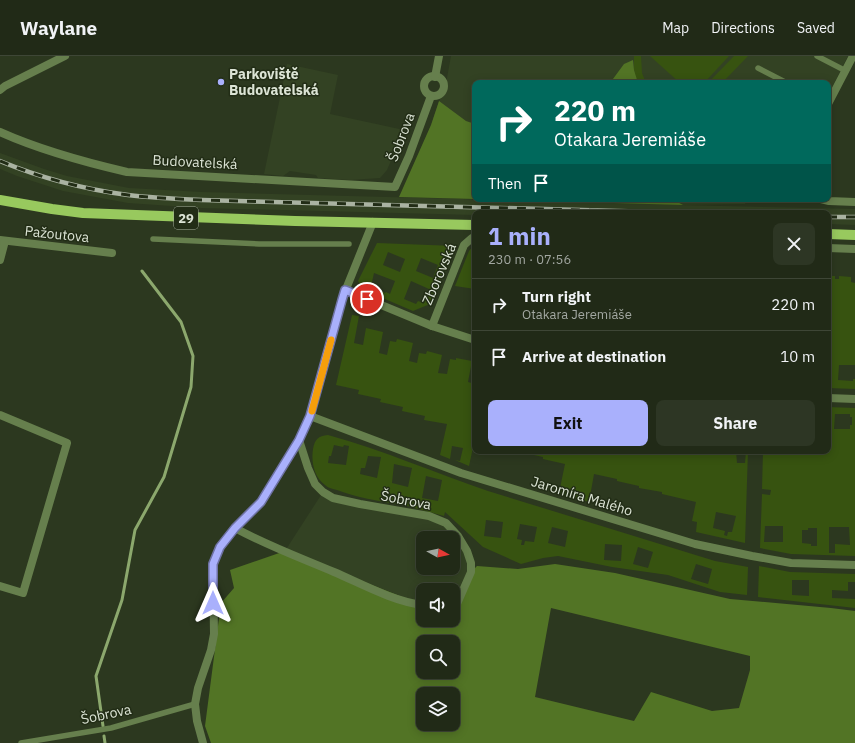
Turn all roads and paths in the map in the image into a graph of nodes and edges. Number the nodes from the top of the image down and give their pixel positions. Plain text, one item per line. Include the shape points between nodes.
1 (65, 56) edge
2 (439, 56) edge
3 (816, 56) edge
4 (854, 56) edge
5 (758, 68) dead end
6 (846, 71) junction
7 (435, 77) junction
8 (781, 80) edge
9 (0, 90) edge
10 (431, 96) junction
11 (831, 98) edge
12 (0, 132) edge
13 (395, 187) joint
14 (0, 200) edge
15 (831, 201) edge
16 (855, 202) edge
17 (373, 222) junction
18 (472, 225) edge
19 (831, 234) edge
20 (855, 235) edge
21 (472, 238) edge
22 (153, 239) dead end
23 (3, 241) edge
24 (349, 244) dead end
25 (831, 248) edge
26 (855, 249) edge
27 (112, 253) dead end
28 (0, 260) edge
29 (345, 290) junction
30 (432, 326) junction
31 (472, 339) edge
32 (831, 398) edge
33 (855, 399) edge
34 (0, 416) edge
35 (310, 416) junction
36 (299, 440) junction
37 (235, 528) junction
38 (855, 565) edge
39 (0, 586) edge
40 (460, 597) edge
41 (416, 604) edge
42 (195, 704) junction
43 (21, 743) edge
44 (202, 743) edge

1 - 9 street
2 - 7 street
3 - 6 lane
4 - 6 street
5 - 8 lane
6 - 11 street
7 - 10 street via 427,80 424,85 425,91
7 - 10 street via 443,83 443,90 439,95
10 - 13 street, Šobrova
12 - 13 street, Budovatelská via 89,163 127,172
14 - 17 main road, 29 via 83,213
15 - 16 street
17 - 18 main road, 29
17 - 29 street
19 - 20 main road
21 - 30 street, Zborovská via 464,245
22 - 24 lane via 259,244
23 - 27 street, Pažoutova
23 - 28 street
25 - 26 street
29 - 30 street
29 - 35 street
30 - 31 street
32 - 33 street
34 - 39 street via 67,443 23,593
35 - 36 street
35 - 38 street, Jaromíra Malého via 461,473 695,544 791,563
36 - 37 street via 261,502
36 - 40 street, Šobrova via 315,484 333,498 429,516 446,523 458,536 472,563 471,572
37 - 41 street via 384,594
37 - 42 street via 220,547 213,564 212,650
42 - 43 lane, Šobrova via 112,728
42 - 44 street

